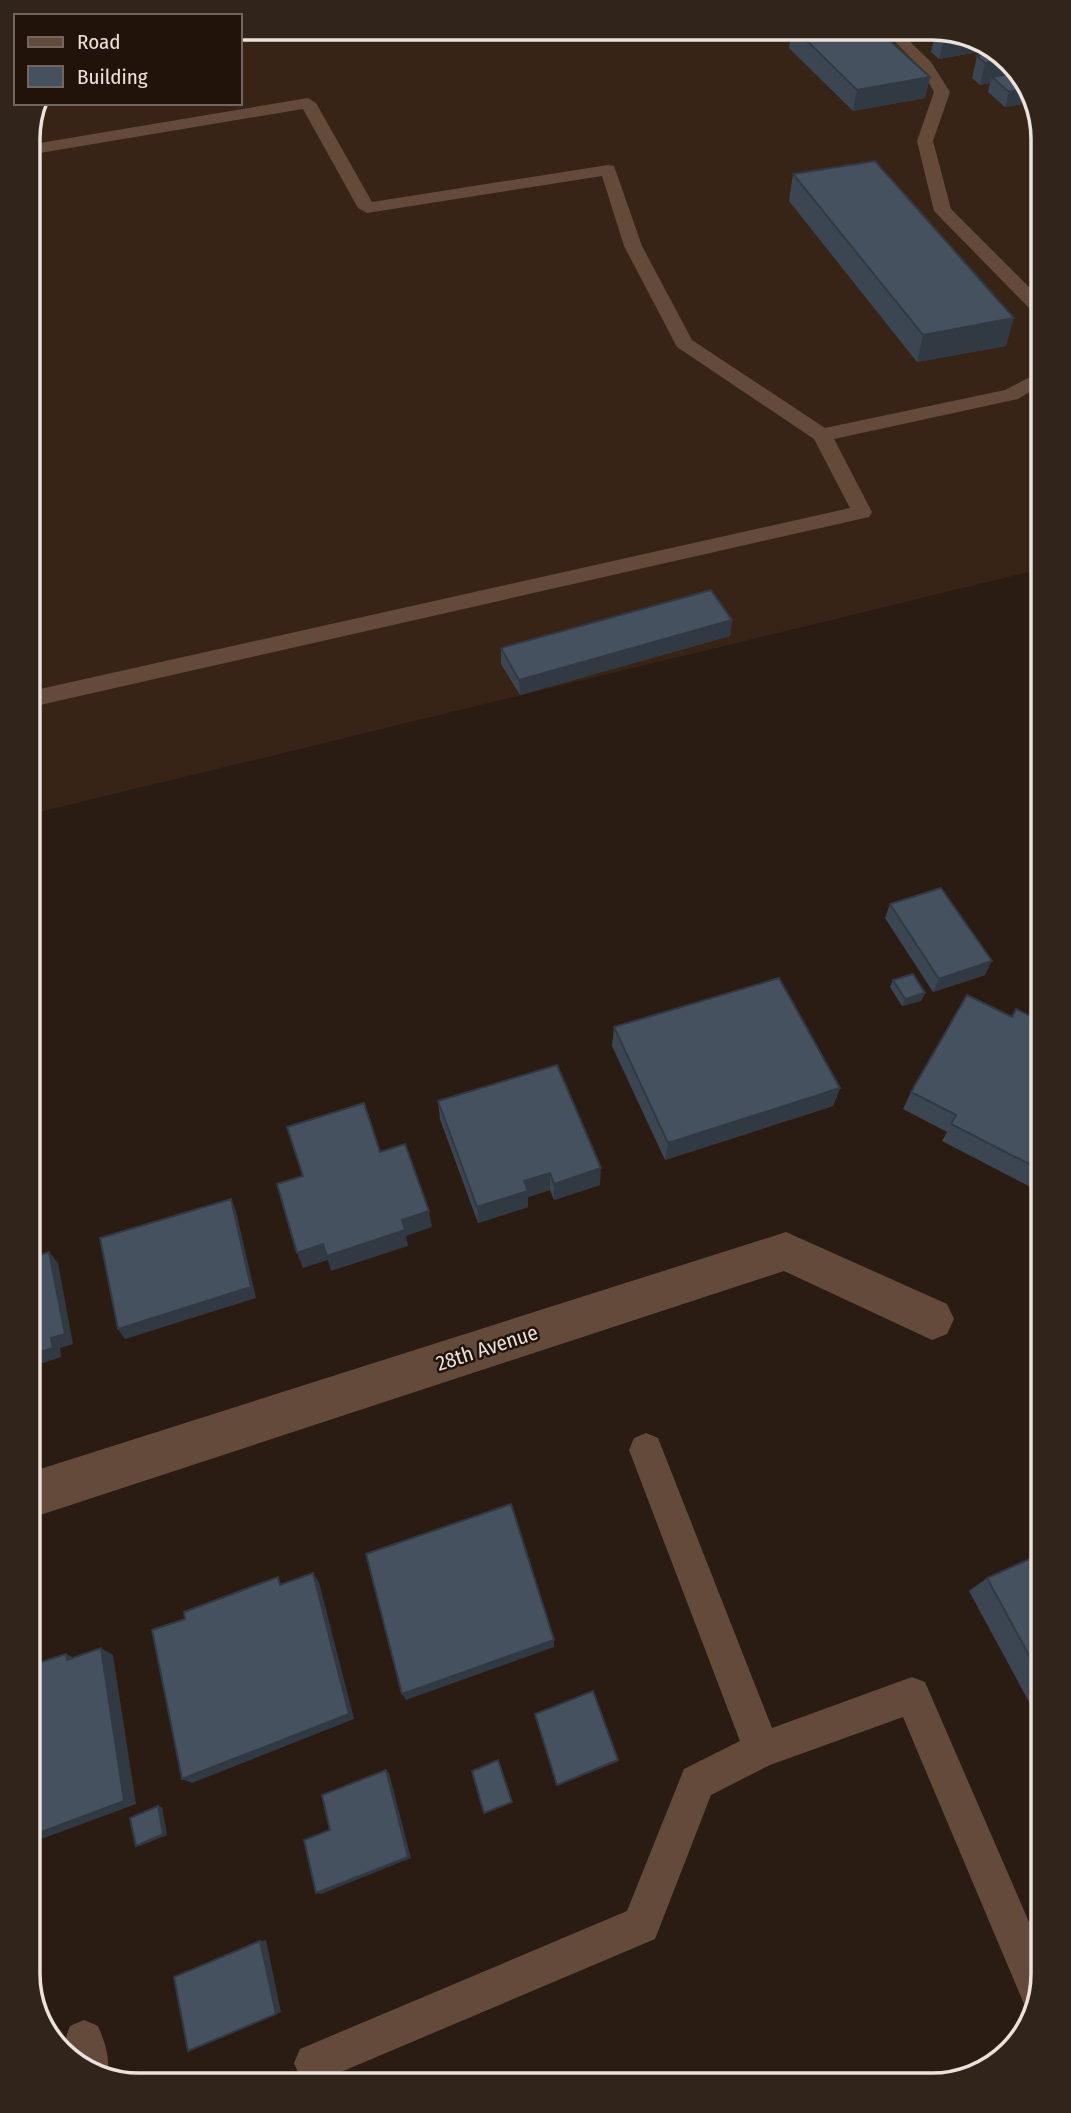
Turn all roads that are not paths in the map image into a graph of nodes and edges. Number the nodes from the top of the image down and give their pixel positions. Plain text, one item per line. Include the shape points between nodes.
1 (900, 40) edge
2 (40, 148) edge
3 (1031, 300) edge
4 (1031, 383) edge
5 (822, 435) junction
6 (40, 697) edge
7 (932, 1319) dead end
8 (646, 1450) dead end
9 (40, 1492) edge
10 (762, 1751) junction
11 (1031, 1941) edge
12 (314, 2063) dead end

1 - 3 lane via 926,65 942,92 925,141 943,211
2 - 5 lane via 308,103 367,208 608,170 633,246 684,343
4 - 5 lane via 1011,395
5 - 6 lane via 862,512
7 - 9 street, 28th Avenue via 786,1251
8 - 10 lane
10 - 11 lane via 912,1695
10 - 12 lane via 697,1782 641,1926

